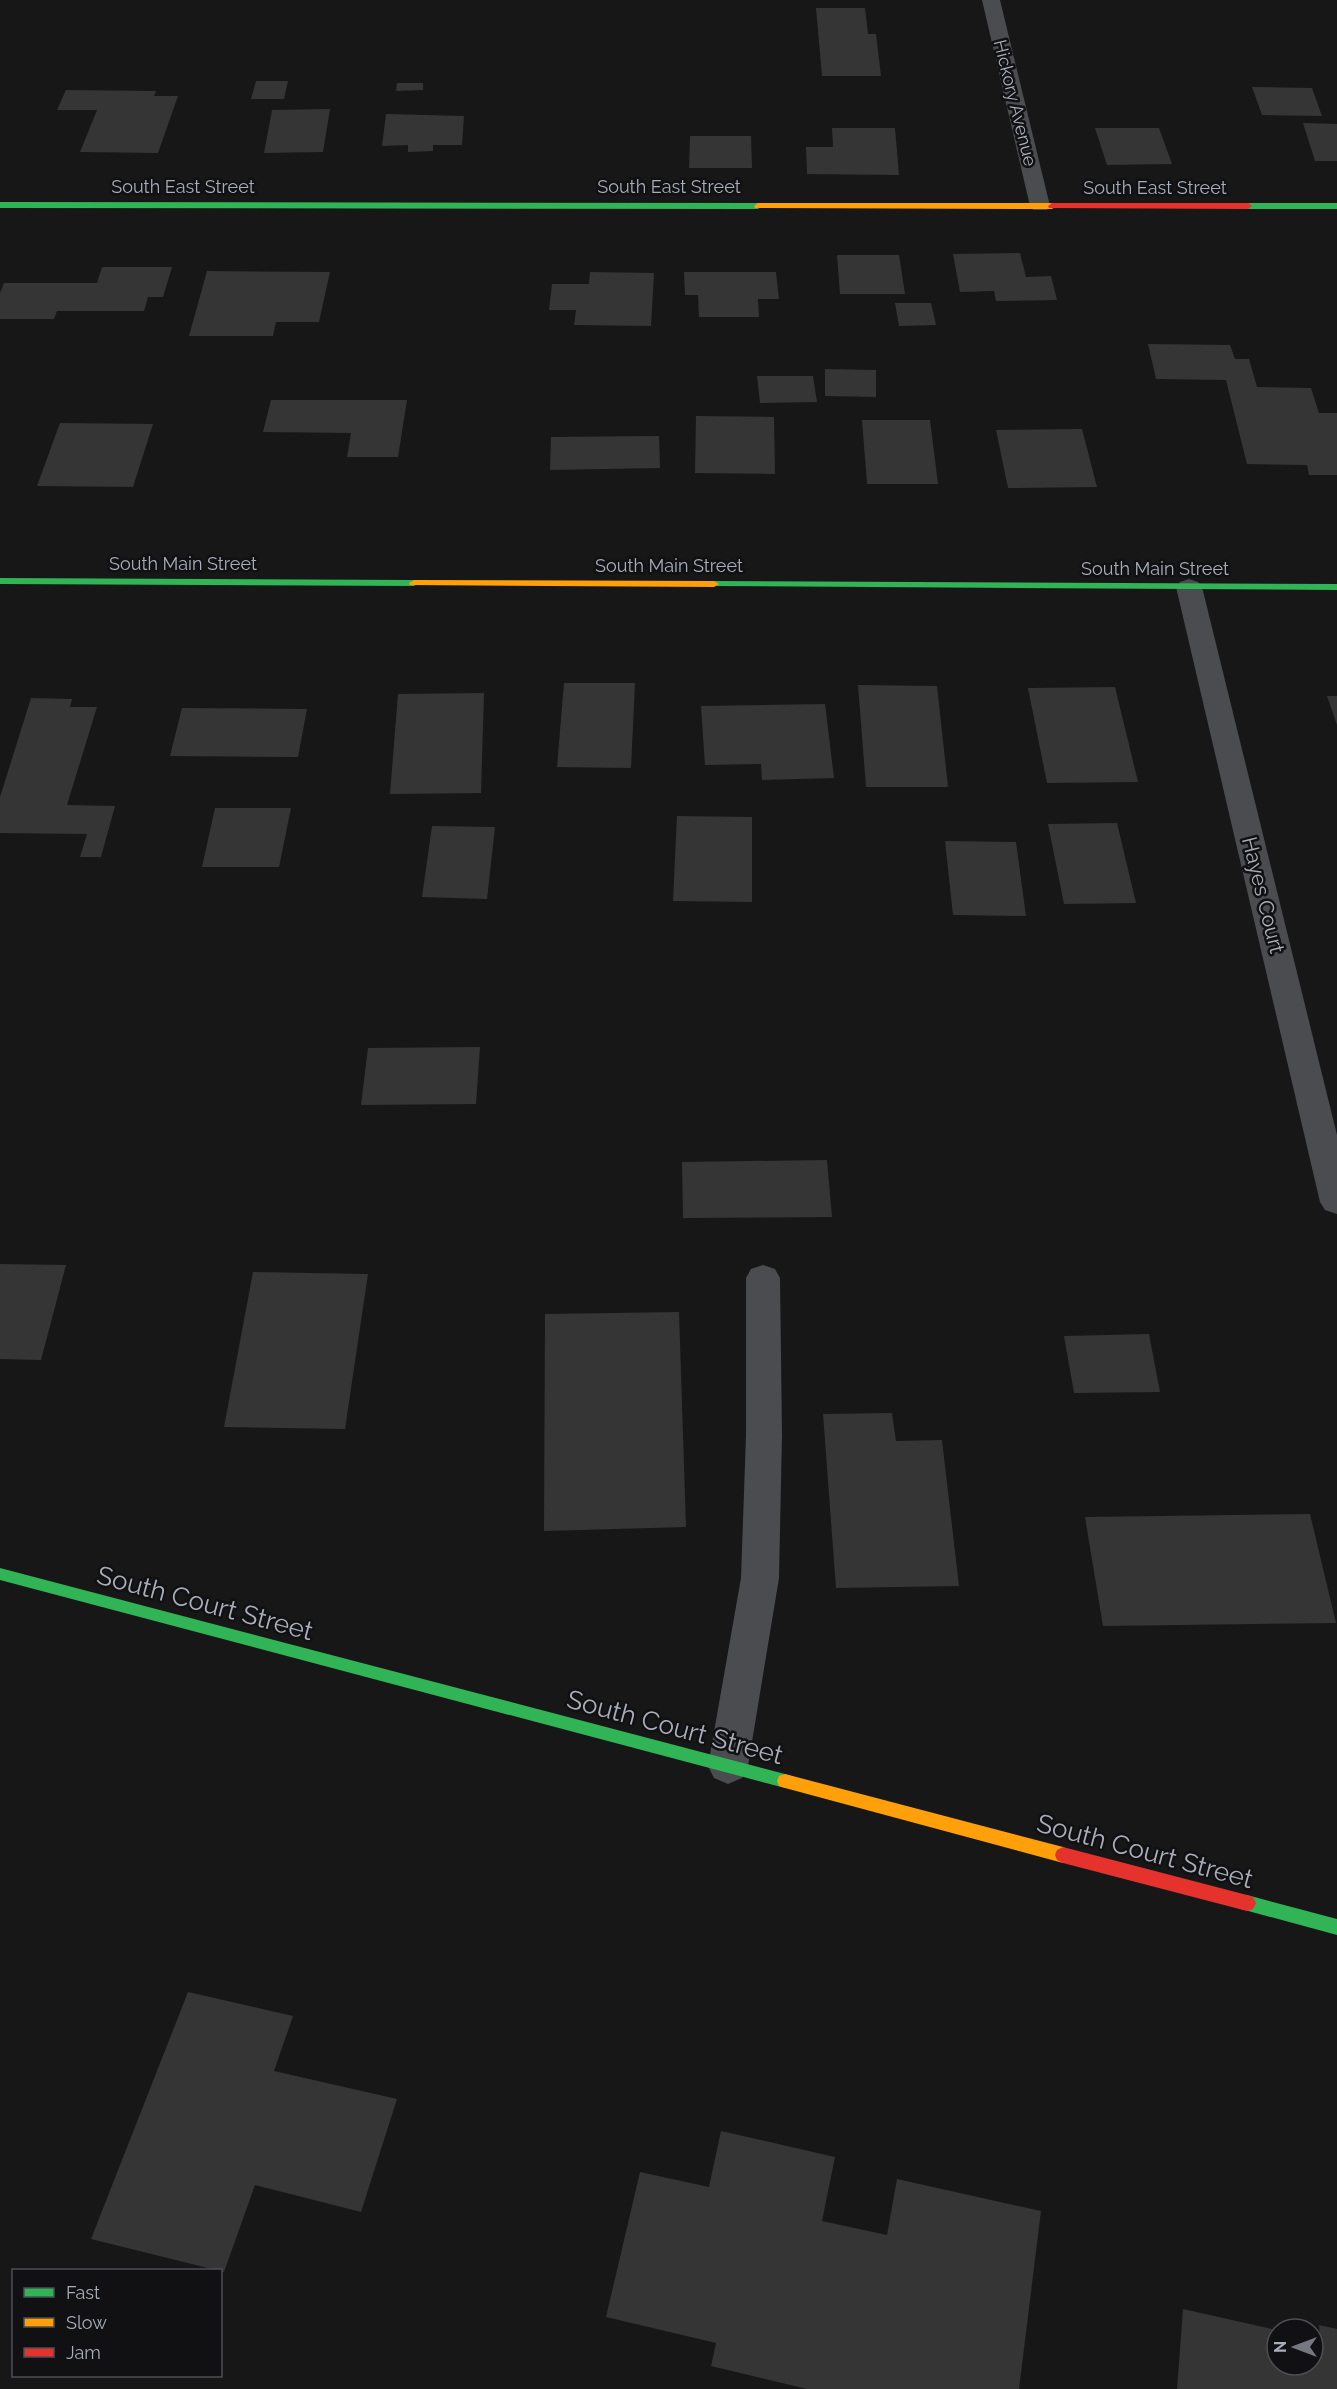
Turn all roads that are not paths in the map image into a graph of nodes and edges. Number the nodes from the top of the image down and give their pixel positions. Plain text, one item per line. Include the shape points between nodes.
1 (991, 0) edge
2 (0, 205) edge
3 (1040, 206) junction
4 (1337, 206) edge
5 (0, 581) edge
6 (1189, 587) junction
7 (1337, 587) edge
8 (1337, 1202) edge
9 (763, 1278) dead end
10 (0, 1574) edge
11 (728, 1766) junction
12 (1337, 1927) edge

1 - 3 street, Hickory Avenue
2 - 3 street, South East Street
3 - 4 street, South East Street
5 - 6 street, South Main Street
6 - 7 street, South Main Street
6 - 8 street, Hayes Court
9 - 11 street via 760,1578
10 - 11 street, South Court Street
11 - 12 street, South Court Street

